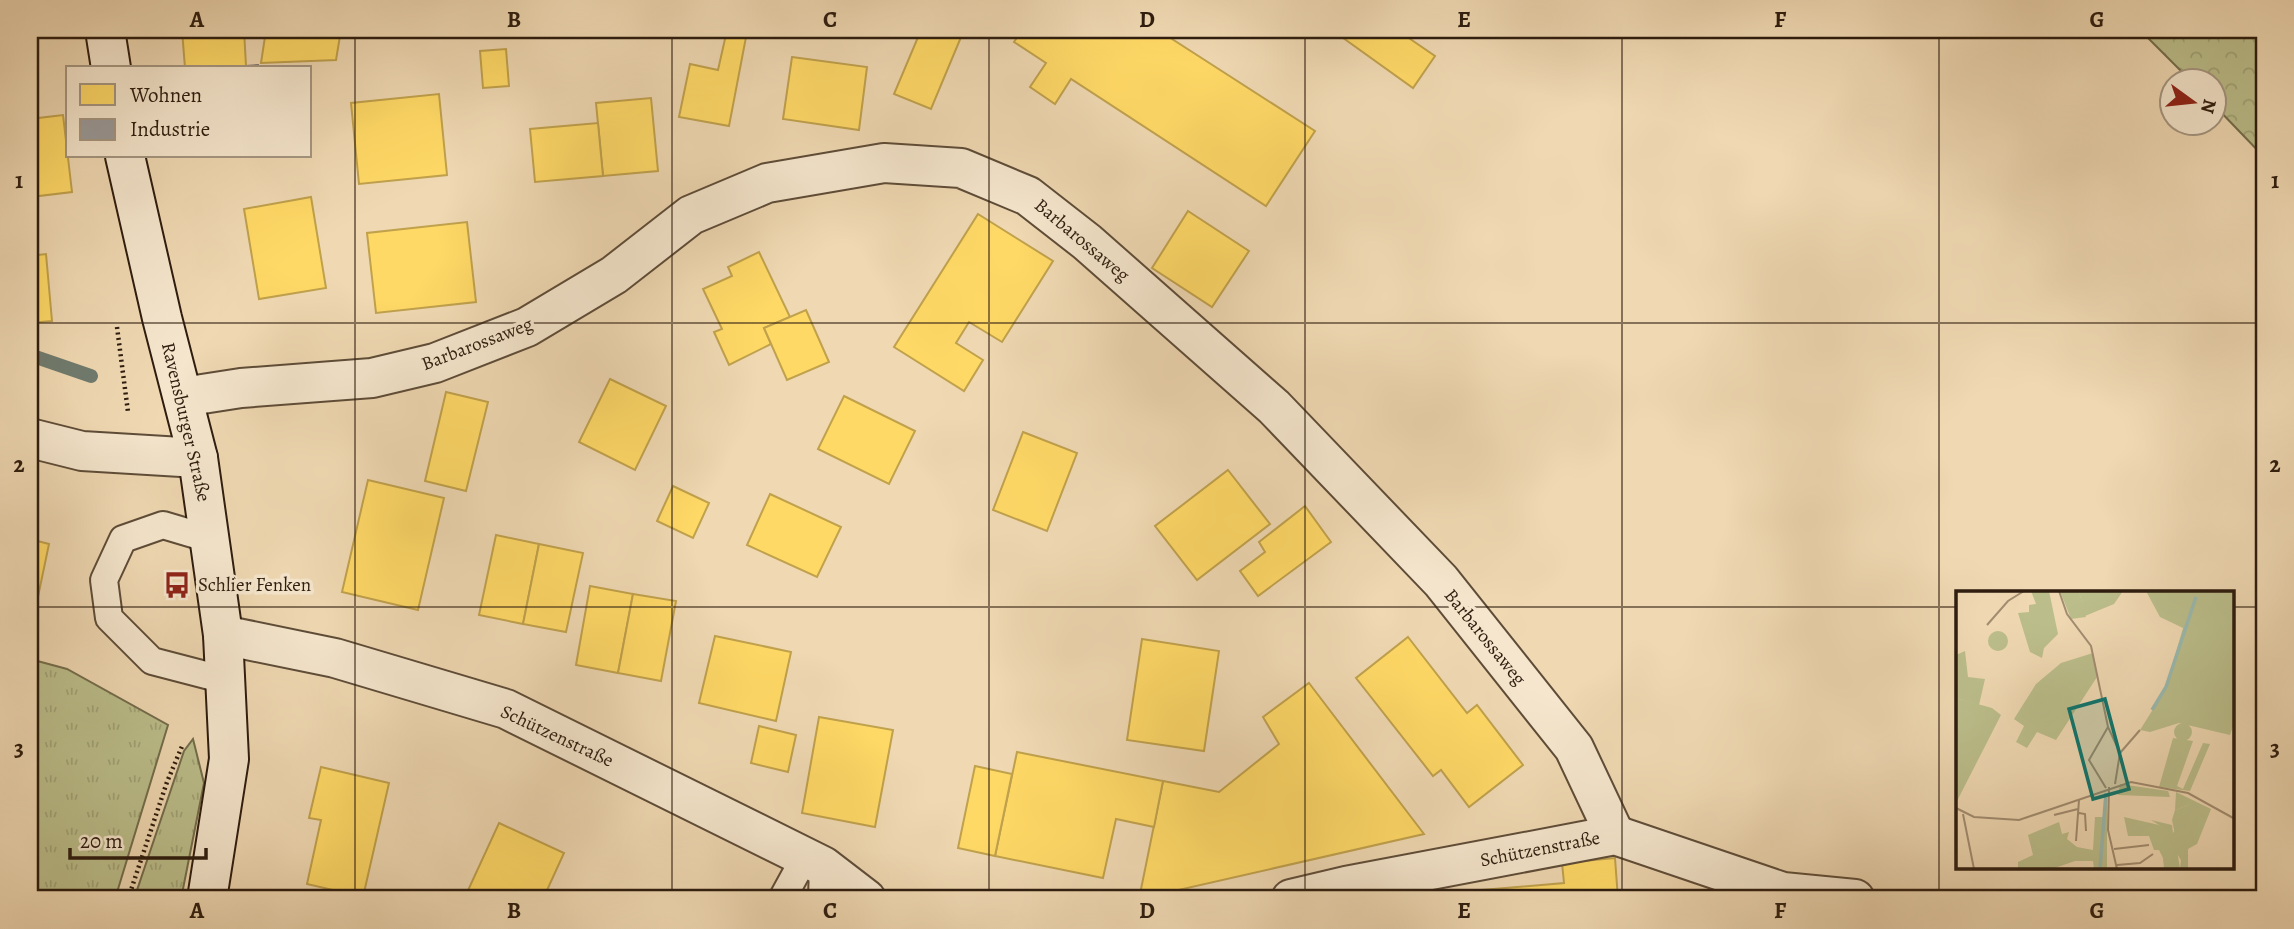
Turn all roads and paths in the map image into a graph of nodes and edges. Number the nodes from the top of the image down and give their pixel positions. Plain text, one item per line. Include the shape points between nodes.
1 (105, 30) edge
2 (111, 66) edge
3 (125, 158) edge
4 (183, 397) junction
5 (30, 438) edge
6 (198, 458) junction
7 (210, 539) junction
8 (223, 635) junction
9 (225, 680) junction
10 (187, 735) dead end
11 (1615, 835) junction
12 (816, 874) edge
13 (128, 899) edge
14 (207, 899) edge
15 (782, 899) edge
16 (866, 899) edge
17 (1291, 899) edge
18 (1855, 899) edge

1 - 2 street
3 - 4 street, Ravensburger Straße
4 - 6 street, Ravensburger Straße
4 - 11 street, Barbarossaweg via 372,378 435,363 527,327 614,275 691,215 767,183 884,163 961,168 1028,196 1274,407 1441,581 1566,737
5 - 6 street via 82,451
6 - 7 street, Ravensburger Straße
7 - 8 street, Ravensburger Straße
7 - 9 lane via 163,525 123,539 104,580 109,618 152,662
8 - 9 street, Ravensburger Straße
8 - 12 street, Schützenstraße via 335,658 506,709
9 - 14 street, Ravensburger Straße via 229,759
10 - 13 path
11 - 17 street, Schützenstraße
11 - 18 street, Schützenstraße via 1783,892
12 - 15 lane
12 - 16 street, Schützenstraße

